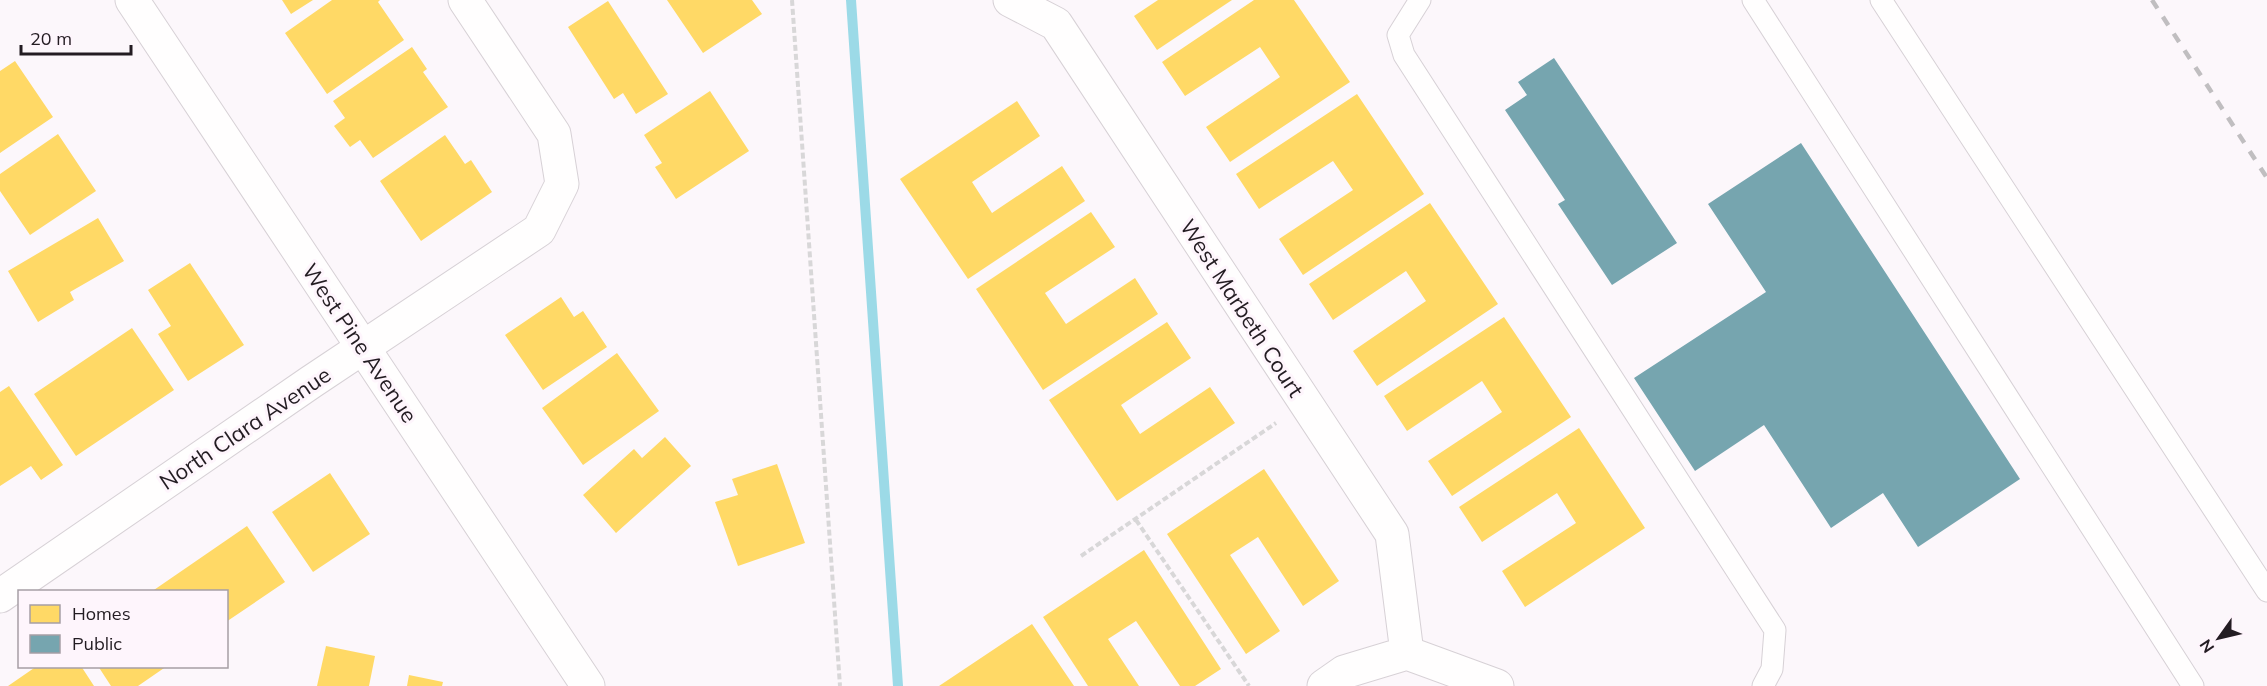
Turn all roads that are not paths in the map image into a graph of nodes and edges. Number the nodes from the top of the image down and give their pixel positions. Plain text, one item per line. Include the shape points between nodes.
1 (132, 0) edge
2 (465, 0) edge
3 (1010, 0) edge
4 (1420, 0) edge
5 (1753, 0) edge
6 (1881, 0) edge
7 (362, 348) junction
8 (2267, 591) edge
9 (0, 596) edge
10 (1407, 653) junction
11 (588, 686) edge
12 (1323, 686) edge
13 (1497, 686) edge
14 (1763, 686) edge
15 (2193, 686) edge

1 - 7 street, West Pine Avenue
2 - 7 street, North Clara Avenue via 554,134 562,184 539,230
3 - 10 street, West Marbeth Court via 1056,24 1392,534
4 - 14 lane via 1398,35 1404,55 1775,630 1772,669
5 - 15 lane
6 - 8 lane
7 - 9 street, North Clara Avenue
7 - 11 street, West Pine Avenue
10 - 12 street via 1344,672
10 - 13 street

